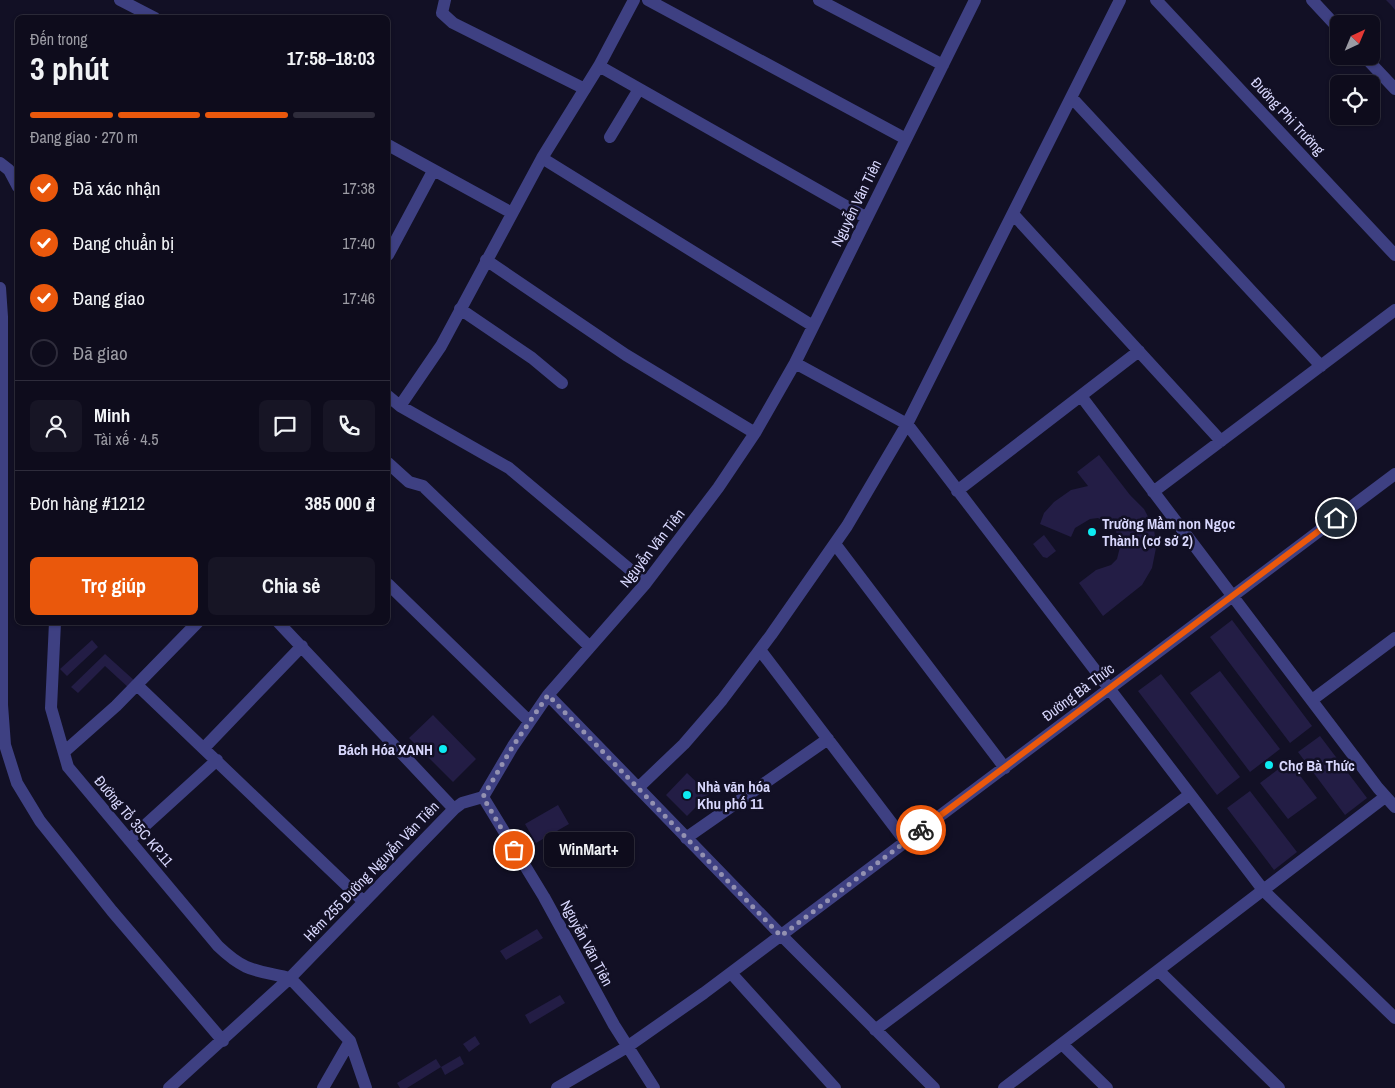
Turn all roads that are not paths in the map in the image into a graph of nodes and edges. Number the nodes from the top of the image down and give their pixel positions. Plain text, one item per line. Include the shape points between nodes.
1 (120, 0) edge
2 (445, 0) edge
3 (634, 0) edge
4 (648, 0) edge
5 (819, 0) edge
6 (975, 0) edge
7 (1120, 0) edge
8 (1156, 0) edge
9 (1312, 0) edge
10 (149, 15) edge
11 (1330, 19) edge
12 (943, 65) junction
13 (1372, 65) edge
14 (599, 66) junction
15 (585, 89) junction
16 (639, 89) junction
17 (1395, 90) edge
18 (1072, 98) junction
19 (610, 137) dead end
20 (906, 139) junction
21 (390, 146) edge
22 (542, 158) junction
23 (0, 163) edge
24 (433, 171) junction
25 (15, 181) edge
26 (512, 212) junction
27 (1013, 214) junction
28 (867, 218) junction
29 (390, 247) edge
30 (1395, 255) edge
31 (486, 260) junction
32 (0, 288) edge
33 (460, 309) junction
34 (1395, 310) edge
35 (813, 326) junction
36 (1139, 351) junction
37 (795, 363) junction
38 (1321, 366) junction
39 (562, 383) dead end
40 (1081, 396) junction
41 (392, 401) edge
42 (907, 424) junction
43 (755, 433) junction
44 (1221, 440) junction
45 (390, 465) edge
46 (1395, 474) edge
47 (957, 491) junction
48 (1153, 492) junction
49 (834, 544) junction
50 (646, 583) junction
51 (390, 586) edge
52 (1232, 596) junction
53 (55, 625) edge
54 (195, 625) edge
55 (281, 625) edge
56 (1395, 638) edge
57 (302, 646) junction
58 (590, 647) junction
59 (760, 650) junction
60 (137, 685) junction
61 (1109, 690) junction
62 (548, 695) junction
63 (1312, 700) junction
64 (529, 721) junction
65 (828, 739) junction
66 (204, 748) junction
67 (64, 752) junction
68 (217, 760) junction
69 (1005, 768) junction
70 (638, 788) junction
71 (1189, 795) junction
72 (483, 797) junction
73 (1385, 797) junction
74 (1395, 807) edge
75 (454, 809) junction
76 (686, 838) junction
77 (129, 840) junction
78 (906, 842) junction
79 (1264, 891) junction
80 (364, 902) junction
81 (781, 936) junction
82 (1159, 971) junction
83 (731, 973) junction
84 (290, 978) junction
85 (1395, 1018) edge
86 (875, 1030) junction
87 (223, 1041) junction
88 (350, 1041) junction
89 (1062, 1044) junction
90 (627, 1047) junction
91 (169, 1088) edge
92 (323, 1088) edge
93 (366, 1088) edge
94 (557, 1088) edge
95 (654, 1088) edge
96 (834, 1088) edge
97 (934, 1088) edge
98 (1004, 1088) edge
99 (1107, 1088) edge
100 (1279, 1088) edge

1 - 10 street
2 - 15 street via 442,13 453,23
3 - 14 street
4 - 20 street
5 - 12 street
6 - 12 street, Nguyễn Văn Tiên
7 - 18 street
8 - 30 street, Đường Phi Trường
9 - 11 street
12 - 20 street, Nguyễn Văn Tiên
13 - 17 street
14 - 15 street
14 - 16 street
15 - 22 street
16 - 19 street
16 - 28 street
18 - 27 street
18 - 38 street
20 - 28 street, Nguyễn Văn Tiên
21 - 24 street
22 - 26 street
22 - 35 street
23 - 25 street via 10,170
24 - 26 street
24 - 29 street
26 - 31 street
27 - 36 street
27 - 42 street
28 - 35 street, Nguyễn Văn Tiên
31 - 33 street
31 - 43 street via 626,355
32 - 87 street via 2,705 5,745 17,783 40,821
33 - 39 street via 532,358
33 - 41 street via 441,346
34 - 38 street
35 - 37 street, Nguyễn Văn Tiên
36 - 40 street
36 - 44 street
37 - 42 street
37 - 43 street, Nguyễn Văn Tiên
38 - 44 street
40 - 47 street
40 - 48 street
41 - 50 street via 509,468
42 - 47 street
42 - 49 street
43 - 50 street, Nguyễn Văn Tiên
44 - 48 street
45 - 58 street via 409,482 423,486
46 - 52 street, Đường Bà Thức
47 - 61 street
48 - 52 street
49 - 59 street
49 - 69 street
50 - 58 street, Nguyễn Văn Tiên
51 - 64 street
52 - 61 street, Đường Bà Thức
52 - 63 street
53 - 67 street, Đường Tổ 35C KP.11 via 51,708
54 - 60 street
55 - 57 street
56 - 63 street
57 - 66 street
57 - 75 street
58 - 62 street, Nguyễn Văn Tiên
59 - 65 street
59 - 70 street via 696,730
60 - 66 street
60 - 67 street
61 - 69 street, Đường Bà Thức
61 - 71 street
62 - 64 street, Nguyễn Văn Tiên
62 - 70 street
63 - 73 street
64 - 72 street, Nguyễn Văn Tiên
65 - 76 street
65 - 78 street
66 - 68 street
67 - 77 street, Đường Tổ 35C KP.11 via 68,768
68 - 77 street
68 - 80 street
69 - 78 street, Đường Bà Thức
70 - 76 street
71 - 79 street
71 - 86 street
72 - 75 street, Hẻm 255 Đường Nguyễn Văn Tiên
72 - 90 street, Nguyễn Văn Tiên via 544,897
73 - 74 street
73 - 79 street
75 - 80 street, Hẻm 255 Đường Nguyễn Văn Tiên
76 - 81 street
77 - 84 street, Đường Tổ 35C KP.11 via 234,962 244,968
78 - 81 street, Đường Bà Thức
79 - 82 street
79 - 85 street
80 - 84 street, Hẻm 255 Đường Nguyễn Văn Tiên
81 - 83 street, Đường Bà Thức
81 - 86 street
82 - 89 street
82 - 100 street
83 - 90 street, Đường Bà Thức
83 - 96 street
84 - 87 street, Hẻm 255 Đường Nguyễn Văn Tiên
84 - 88 street
86 - 97 street
87 - 91 street, Hẻm 255 Đường Nguyễn Văn Tiên
88 - 92 street
88 - 93 street
89 - 98 street
89 - 99 street
90 - 94 street, Đường Bà Thức
90 - 95 street, Nguyễn Văn Tiên

